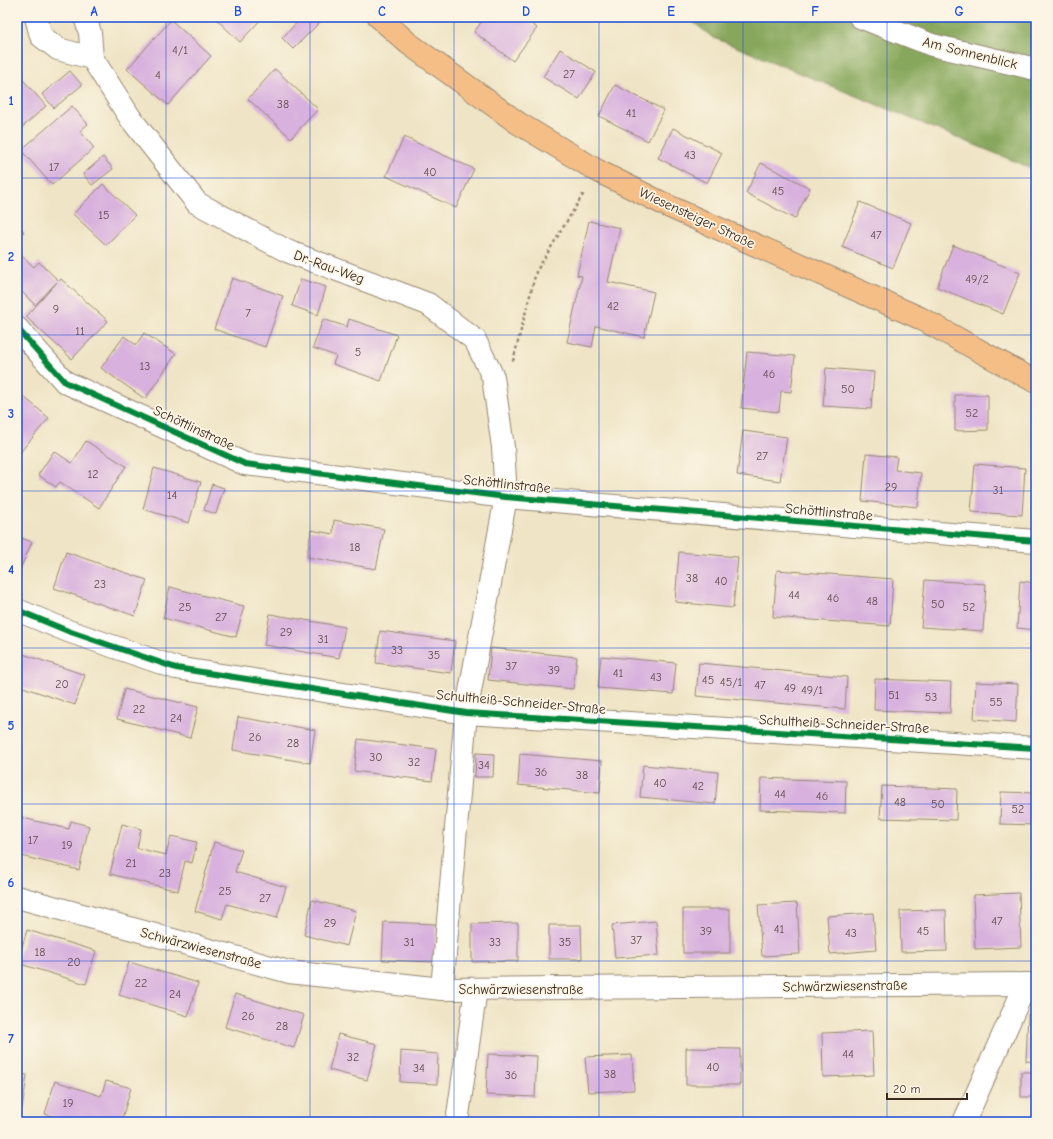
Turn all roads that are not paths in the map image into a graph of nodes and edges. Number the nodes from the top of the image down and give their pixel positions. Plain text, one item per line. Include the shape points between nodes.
1 (36, 17) edge
2 (85, 17) edge
3 (380, 17) edge
4 (860, 17) edge
5 (92, 58) junction
6 (1036, 69) edge
7 (17, 328) edge
8 (1036, 382) edge
9 (506, 497) junction
10 (1036, 541) edge
11 (17, 610) edge
12 (466, 713) junction
13 (1036, 748) edge
14 (17, 897) edge
15 (1031, 984) edge
16 (442, 989) junction
17 (476, 990) junction
18 (457, 1122) edge
19 (964, 1122) edge

1 - 5 street via 41,36 58,49
2 - 5 street, Dr.-Rau-Weg via 90,33
3 - 8 main road, Wiesensteiger Straße via 408,43 518,123 598,171 670,207 920,318
4 - 6 street, Am Sonnenblick via 932,45
5 - 9 street, Dr.-Rau-Weg via 131,120 197,203 287,251 428,304 475,340 493,377 503,447
7 - 9 street, Schöttlinstraße via 65,382 245,464
9 - 10 street, Schöttlinstraße
9 - 12 street, Dr.-Rau-Weg
11 - 12 street, Schultheiß-Schneider-Straße via 68,631 176,668
12 - 13 street, Schultheiß-Schneider-Straße
12 - 16 street, Dr.-Rau-Weg
14 - 16 street, Schwärzwiesenstraße via 289,972
15 - 17 street, Schwärzwiesenstraße
15 - 19 street
16 - 17 street, Schwärzwiesenstraße
17 - 18 street

